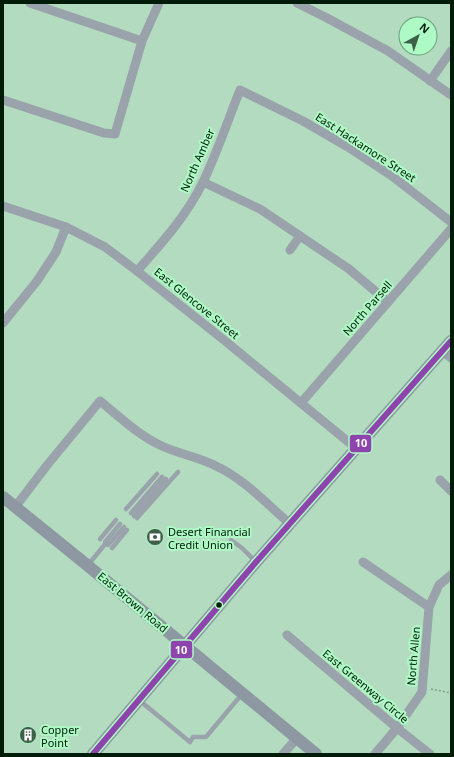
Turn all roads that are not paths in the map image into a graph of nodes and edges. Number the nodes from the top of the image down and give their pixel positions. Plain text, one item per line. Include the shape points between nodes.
1 (30, 3) edge
2 (159, 3) edge
3 (297, 3) edge
4 (52, 6) edge
5 (142, 41) junction
6 (451, 50) edge
7 (430, 80) junction
8 (240, 90) joint
9 (451, 95) edge
10 (3, 100) edge
11 (203, 182) junction
12 (3, 206) edge
13 (451, 222) edge
14 (66, 227) junction
15 (451, 230) edge
16 (300, 236) junction
17 (290, 250) dead end
18 (138, 271) junction
19 (388, 302) junction
20 (3, 323) edge
21 (451, 341) edge
22 (447, 354) edge
23 (302, 403) junction
24 (357, 449) junction
25 (178, 472) dead end
26 (157, 474) dead end
27 (164, 478) dead end
28 (440, 480) dead end
29 (451, 491) edge
30 (3, 497) edge
31 (16, 506) junction
32 (126, 509) dead end
33 (116, 520) dead end
34 (290, 524) junction
35 (100, 538) dead end
36 (231, 540) dead end
37 (108, 545) junction
38 (256, 562) junction
39 (363, 562) dead end
40 (88, 565) junction
41 (451, 575) edge
42 (429, 607) junction
43 (287, 635) dead end
44 (185, 645) junction
45 (243, 693) junction
46 (139, 700) junction
47 (397, 728) junction
48 (297, 738) junction
49 (93, 754) edge
50 (283, 754) edge
51 (316, 754) edge
52 (374, 754) edge
53 (430, 754) edge

1 - 4 street
2 - 5 street
3 - 7 street via 388,52
4 - 5 street
5 - 10 street via 115,134 104,133
6 - 7 street
7 - 9 street
8 - 11 street, North Amber
8 - 13 street, East Hackamore Street via 348,147 392,176
11 - 16 street via 260,209
11 - 18 street, North Amber via 182,217
12 - 14 street, East Glencove Street
14 - 18 street, East Glencove Street via 105,248
14 - 20 street via 56,252 37,281
15 - 19 street, North Parsell
16 - 17 street
16 - 19 street via 349,269
18 - 23 street, East Glencove Street
19 - 23 street, North Parsell
21 - 22 main road
22 - 24 main road
23 - 24 street, East Glencove Street
24 - 34 main road
25 - 27 lane via 134,516
26 - 32 lane
28 - 29 street
30 - 31 main road, East Brown Road
31 - 34 street via 100,401 136,431 162,446 216,465 228,472
31 - 40 main road, East Brown Road
33 - 35 lane
34 - 38 main road
36 - 38 lane
37 - 37 lane via 124,527
37 - 40 lane
38 - 44 main road
39 - 42 street
40 - 44 main road, East Brown Road
41 - 42 street, North Allen via 439,585
42 - 47 street, North Allen via 422,692
43 - 47 street, East Greenway Circle
44 - 45 main road, East Brown Road
44 - 46 main road
45 - 46 lane via 206,737 193,737 190,742
45 - 48 main road, East Brown Road
46 - 49 main road
47 - 52 street, North Allen
47 - 53 street, East Greenway Circle
48 - 50 street
48 - 51 main road, East Brown Road

